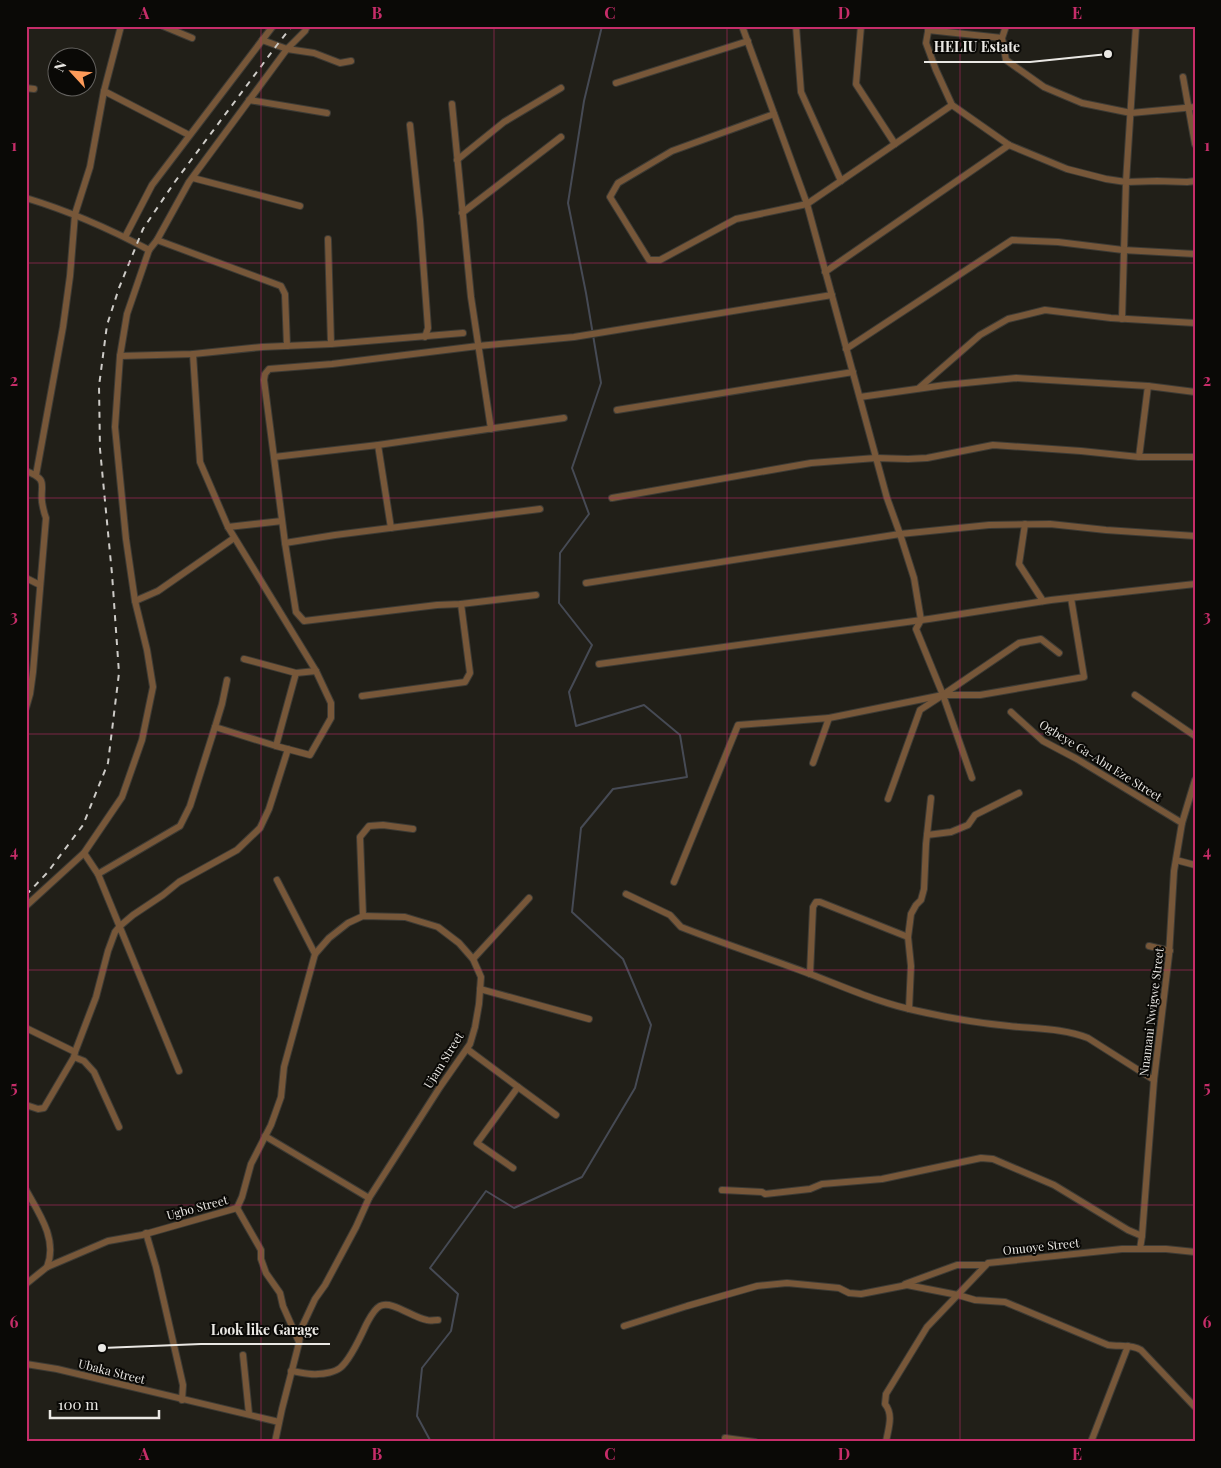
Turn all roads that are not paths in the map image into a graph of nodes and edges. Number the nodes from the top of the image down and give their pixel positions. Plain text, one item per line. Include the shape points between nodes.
1 (121, 26) edge
2 (163, 26) edge
3 (273, 26) edge
4 (307, 26) edge
5 (742, 26) edge
6 (796, 26) edge
7 (861, 26) edge
8 (1006, 26) edge
9 (1136, 26) edge
10 (928, 28) edge
11 (192, 38) dead end
12 (1002, 38) junction
13 (262, 40) junction
14 (748, 41) junction
15 (287, 48) junction
16 (350, 61) dead end
17 (1183, 77) dead end
18 (616, 83) dead end
19 (26, 88) edge
20 (560, 88) dead end
21 (34, 89) dead end
22 (104, 91) junction
23 (248, 100) junction
24 (452, 104) dead end
25 (952, 105) junction
26 (1191, 108) edge
27 (327, 113) dead end
28 (1130, 113) junction
29 (774, 114) junction
30 (410, 125) dead end
31 (189, 136) junction
32 (561, 137) dead end
33 (895, 144) junction
34 (1195, 144) edge
35 (1009, 145) junction
36 (457, 160) junction
37 (192, 178) junction
38 (841, 180) junction
39 (1195, 181) edge
40 (1126, 182) junction
41 (26, 198) edge
42 (807, 204) junction
43 (300, 206) dead end
44 (462, 213) junction
45 (75, 214) junction
46 (125, 237) junction
47 (328, 239) dead end
48 (157, 240) junction
49 (149, 250) junction
50 (1123, 250) junction
51 (1195, 254) edge
52 (825, 272) junction
53 (832, 295) junction
54 (1122, 319) junction
55 (1195, 323) edge
56 (463, 333) dead end
57 (426, 337) junction
58 (332, 344) junction
59 (286, 346) junction
60 (478, 346) junction
61 (846, 348) junction
62 (193, 354) junction
63 (120, 356) junction
64 (853, 372) junction
65 (1148, 386) junction
66 (918, 389) junction
67 (1195, 392) edge
68 (860, 397) junction
69 (617, 410) dead end
70 (564, 418) dead end
71 (492, 429) junction
72 (378, 445) junction
73 (274, 457) junction
74 (1139, 457) junction
75 (1195, 457) edge
76 (876, 458) junction
77 (26, 471) edge
78 (36, 475) junction
79 (612, 498) dead end
80 (540, 509) dead end
81 (282, 521) junction
82 (1025, 524) junction
83 (228, 527) junction
84 (391, 528) junction
85 (900, 534) junction
86 (1195, 536) edge
87 (234, 538) junction
88 (285, 544) junction
89 (26, 578) edge
90 (586, 583) dead end
91 (1195, 584) edge
92 (40, 585) junction
93 (536, 595) dead end
94 (1071, 598) junction
95 (135, 601) junction
96 (1044, 601) junction
97 (461, 604) junction
98 (921, 620) junction
99 (1059, 653) dead end
100 (244, 659) dead end
101 (599, 664) dead end
102 (30, 671) edge
103 (316, 671) junction
104 (296, 673) junction
105 (226, 680) dead end
106 (943, 695) junction
107 (1135, 695) dead end
108 (362, 696) dead end
109 (26, 708) edge
110 (1011, 712) dead end
111 (829, 718) junction
112 (215, 726) junction
113 (1195, 736) edge
114 (276, 746) junction
115 (288, 749) junction
116 (813, 763) dead end
117 (972, 778) dead end
118 (1195, 780) edge
119 (1020, 793) dead end
120 (931, 798) dead end
121 (888, 799) dead end
122 (1182, 823) junction
123 (413, 829) dead end
124 (927, 835) junction
125 (84, 853) junction
126 (1176, 860) junction
127 (1195, 865) edge
128 (98, 874) junction
129 (277, 880) dead end
130 (674, 882) dead end
131 (626, 894) dead end
132 (529, 898) dead end
133 (26, 906) edge
134 (363, 916) junction
135 (120, 926) junction
136 (908, 937) junction
137 (1149, 946) dead end
138 (1170, 951) junction
139 (315, 954) junction
140 (473, 959) junction
141 (810, 974) junction
142 (480, 989) junction
143 (908, 1009) junction
144 (589, 1019) dead end
145 (26, 1028) edge
146 (467, 1049) junction
147 (74, 1054) junction
148 (178, 1071) dead end
149 (1154, 1080) junction
150 (518, 1087) junction
151 (26, 1105) edge
152 (556, 1115) dead end
153 (119, 1127) dead end
154 (266, 1136) junction
155 (513, 1168) dead end
156 (26, 1190) edge
157 (722, 1190) dead end
158 (369, 1198) junction
159 (237, 1208) junction
160 (146, 1233) junction
161 (1142, 1236) junction
162 (1140, 1249) junction
163 (1195, 1252) edge
164 (985, 1265) junction
165 (46, 1267) junction
166 (26, 1284) edge
167 (893, 1289) junction
168 (958, 1295) junction
169 (438, 1320) dead end
170 (624, 1326) dead end
171 (300, 1343) junction
172 (1128, 1346) junction
173 (242, 1355) dead end
174 (26, 1364) edge
175 (291, 1371) junction
176 (182, 1400) junction
177 (1195, 1407) edge
178 (249, 1414) junction
179 (279, 1422) junction
180 (725, 1438) dead end
181 (275, 1442) edge
182 (755, 1442) edge
183 (886, 1442) edge
184 (1091, 1442) edge

1 - 22 street
2 - 11 street
3 - 13 street
4 - 15 street
5 - 14 street
6 - 38 street via 801,92
7 - 33 street via 856,84
8 - 12 street
9 - 28 street
10 - 12 street
10 - 25 street via 926,43
12 - 28 street via 1006,60 1044,87 1082,103
13 - 15 street
13 - 31 street
14 - 18 street
14 - 29 street
15 - 16 street via 314,52 340,63
15 - 23 street
17 - 26 street
19 - 21 street
20 - 36 street via 504,122
22 - 31 street
22 - 45 street via 90,167
23 - 27 street
23 - 37 street
24 - 36 street
25 - 33 street
25 - 35 street
26 - 28 street
26 - 34 street
28 - 40 street
29 - 42 street
29 - 42 street via 672,151 618,183 610,197 649,260 660,260 736,219
30 - 57 street via 421,230
31 - 46 street via 152,185
32 - 44 street
33 - 38 street
35 - 40 street via 1068,169
35 - 52 street
36 - 44 street
37 - 43 street
37 - 48 street
38 - 42 street
39 - 40 street
40 - 50 street
41 - 45 street
42 - 52 street
44 - 60 street
45 - 46 street
45 - 78 street via 63,327
46 - 49 street
47 - 58 street
48 - 49 street
48 - 59 street via 281,286 285,294
49 - 63 street via 127,314
50 - 51 street
50 - 54 street
50 - 61 street via 1012,240
52 - 53 street
53 - 60 street via 574,337
53 - 61 street
54 - 55 street
54 - 66 street via 1045,310 1008,319 980,336
56 - 57 street
57 - 58 street
58 - 59 street
59 - 62 street
60 - 71 street
60 - 73 street via 269,369 264,380
61 - 64 street
62 - 63 street
62 - 83 street via 200,462
63 - 95 street via 115,427
64 - 68 street
64 - 69 street
65 - 66 street via 1016,378
65 - 67 street
65 - 74 street
66 - 68 street
68 - 76 street
70 - 71 street
71 - 72 street
72 - 73 street
72 - 84 street
73 - 81 street
74 - 75 street
74 - 76 street via 993,445 927,458
76 - 79 street via 812,463
76 - 85 street
77 - 78 street
78 - 92 street via 42,484 46,518
80 - 84 street
81 - 83 street
81 - 88 street
82 - 85 street
82 - 86 street
82 - 96 street via 1019,564
83 - 87 street
84 - 88 street
85 - 90 street
85 - 98 street via 914,578
87 - 95 street via 158,591
87 - 103 street
88 - 97 street via 296,612 304,621
89 - 92 street
91 - 94 street
92 - 102 street
93 - 97 street
94 - 96 street
94 - 106 street via 1084,677 980,695
95 - 125 street via 153,687 142,740 122,797
96 - 98 street
97 - 108 street via 470,673 464,682
98 - 101 street
98 - 106 street via 916,629
99 - 106 street via 1041,640 1019,643
100 - 104 street
102 - 109 street
103 - 104 street
103 - 115 street via 332,703 330,718 310,755
104 - 114 street
105 - 112 street
106 - 111 street
106 - 117 street
106 - 121 street via 920,710
107 - 113 street
110 - 122 street, Ogbeye Ga-Abu Eze Street via 1043,741
111 - 116 street
111 - 130 street via 738,725
112 - 114 street
112 - 128 street via 190,806 180,826
114 - 115 street
115 - 135 street via 260,828 237,850 178,882
118 - 122 street, Nnamani Nwigwe Street
119 - 124 street via 975,815 968,825 951,832
120 - 124 street
122 - 126 street, Nnamani Nwigwe Street
123 - 134 street via 369,826 360,837
124 - 136 street via 924,889 911,914
125 - 128 street
125 - 133 street
126 - 127 street
126 - 138 street, Nnamani Nwigwe Street
128 - 135 street
129 - 139 street
131 - 141 street via 670,915 681,927
132 - 140 street
134 - 139 street via 329,938
134 - 140 street, Ujam Street via 405,917 438,927
135 - 147 street via 108,951 96,997
135 - 148 street
136 - 141 street via 816,902 813,907
136 - 143 street via 911,966
137 - 138 street
138 - 149 street, Nnamani Nwigwe Street
139 - 154 street via 284,1067 280,1097
140 - 142 street, Ujam Street via 481,977
141 - 143 street
142 - 144 street
142 - 146 street, Ujam Street via 475,1027
143 - 149 street via 948,1018 1066,1032 1088,1038
145 - 147 street
146 - 150 street
146 - 158 street, Ujam Street
147 - 151 street via 44,1108
147 - 153 street via 94,1072
149 - 161 street, Nnamani Nwigwe Street
150 - 152 street
150 - 155 street via 477,1144
154 - 158 street
154 - 159 street via 252,1164
156 - 165 street via 46,1228 50,1245
157 - 161 street via 765,1194 798,1191 822,1184 882,1179 981,1158 993,1159 1054,1185
158 - 171 street, Ujam Street via 301,1329
159 - 160 street, Ugbo Street
159 - 171 street, Ugbo Street via 261,1250 260,1259 280,1292
160 - 165 street, Ugbo Street via 108,1241
160 - 176 street via 183,1384
161 - 162 street, Nnamani Nwigwe Street
162 - 163 street, Onuoye Street
162 - 164 street, Onuoye Street
164 - 167 street, Onuoye Street via 957,1265
164 - 168 street
165 - 166 street, Ugbo Street
167 - 168 street via 907,1285
167 - 170 street via 861,1294 839,1288 794,1284 757,1286
168 - 172 street via 1005,1302 1108,1345
168 - 183 street via 927,1328 886,1394 885,1404 890,1410 890,1420
169 - 175 street via 413,1316 386,1304 380,1306 374,1310 340,1368 320,1374
171 - 175 street, Ujam Street
172 - 177 street via 1141,1350
172 - 184 street
173 - 178 street
174 - 176 street, Ubaka Street
175 - 179 street, Ujam Street
176 - 178 street, Ubaka Street
178 - 179 street, Ubaka Street
179 - 181 street, Ujam Street
180 - 182 street

